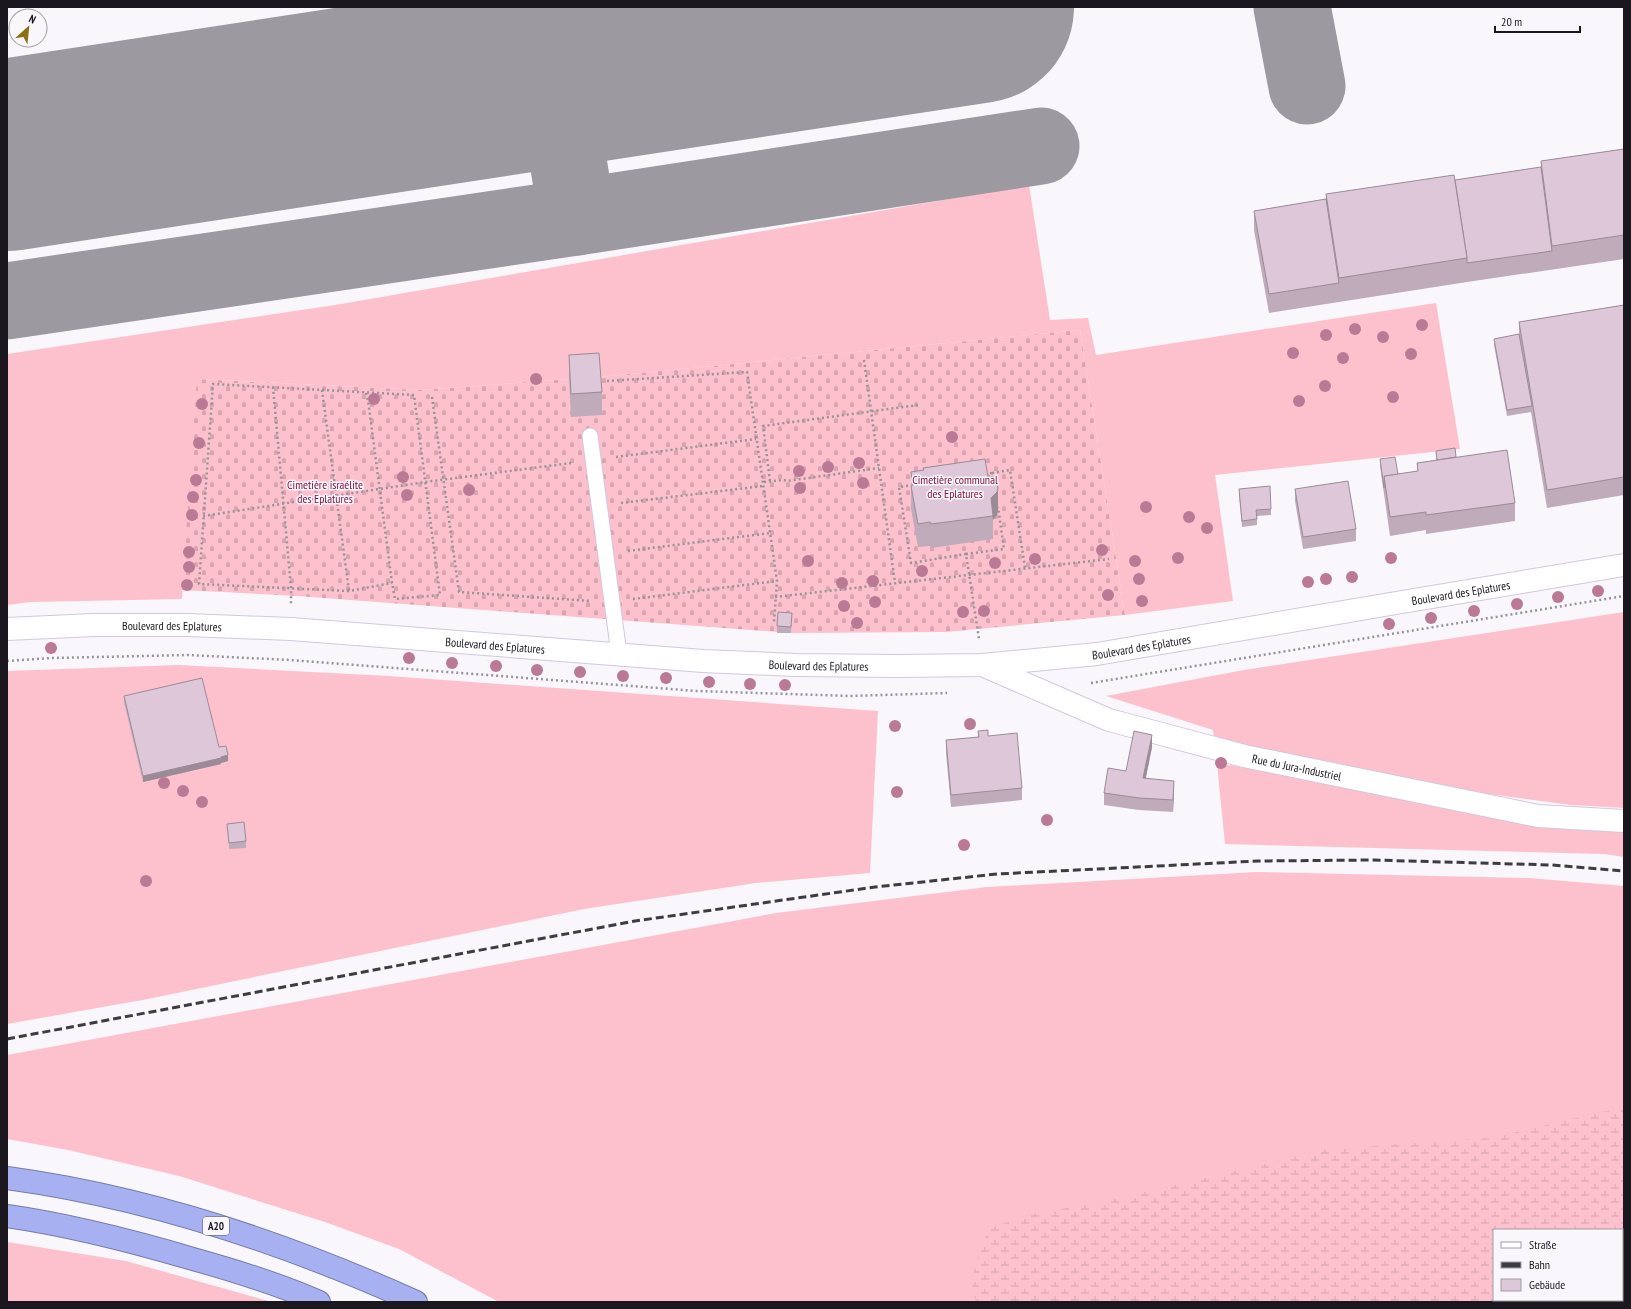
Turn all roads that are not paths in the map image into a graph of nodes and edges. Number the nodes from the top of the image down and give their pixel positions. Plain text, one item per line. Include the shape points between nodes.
1 (590, 436) dead end
2 (1624, 565) edge
3 (7, 629) edge
4 (619, 654) junction
5 (982, 665) junction
6 (1624, 821) edge
7 (7, 1178) edge
8 (7, 1216) edge
9 (319, 1302) edge
10 (416, 1302) edge

1 - 4 lane
2 - 5 main road, Boulevard des Eplatures via 1097,654
3 - 4 main road, Boulevard des Eplatures via 94,625 291,629
4 - 5 main road, Boulevard des Eplatures via 796,665
5 - 6 main road, Rue du Jura-Industriel via 1110,720 1244,756 1538,816
7 - 10 highway, A20 via 81,1191 158,1209 249,1236 328,1265
8 - 9 highway via 143,1244 238,1272

